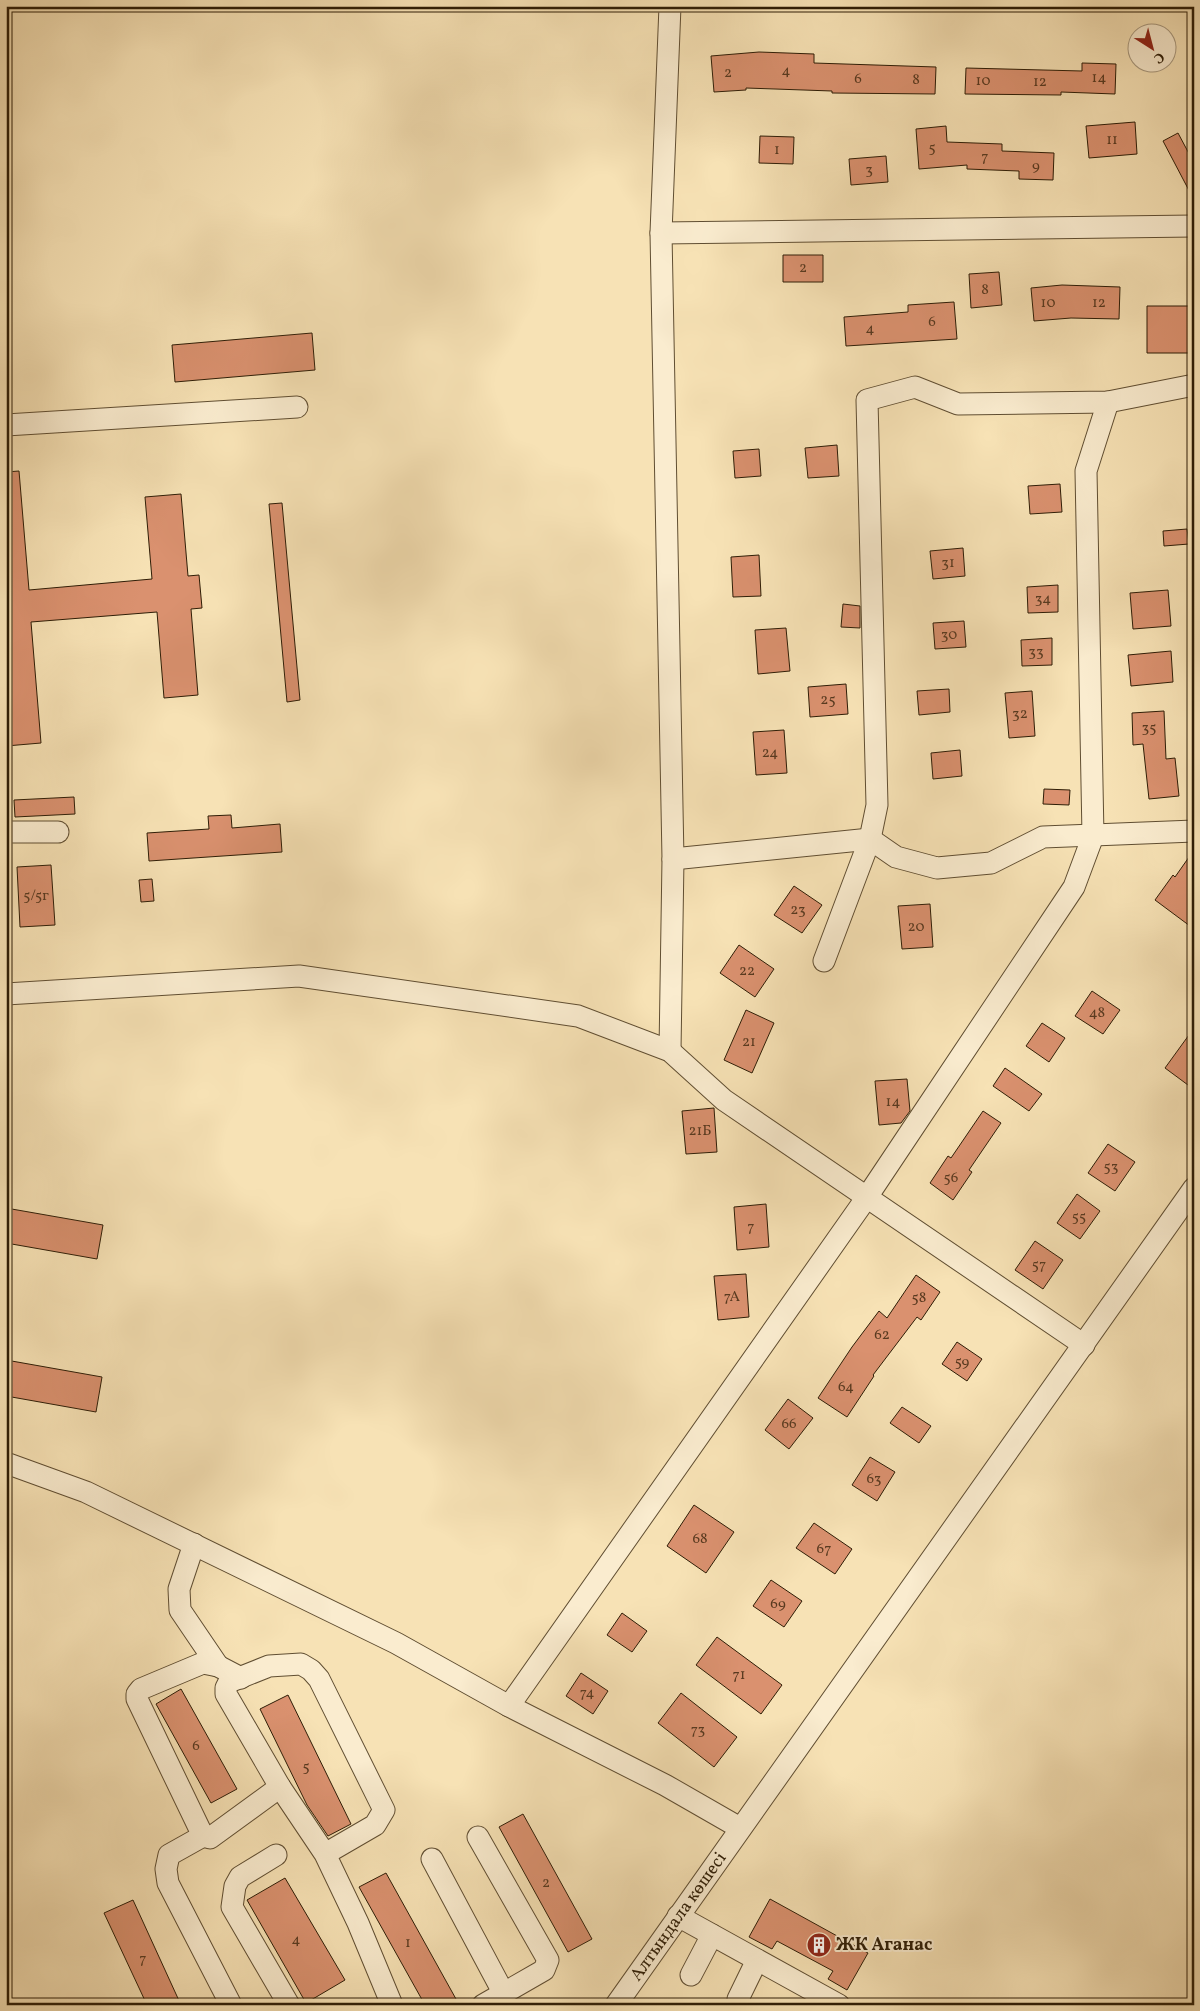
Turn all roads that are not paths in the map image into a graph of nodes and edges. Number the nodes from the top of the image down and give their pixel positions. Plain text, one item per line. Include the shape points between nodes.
1 (670, 6) edge
2 (1194, 226) edge
3 (661, 233) junction
4 (1194, 385) edge
5 (1108, 402) junction
6 (297, 407) dead end
7 (6, 425) edge
8 (1194, 831) edge
9 (6, 832) edge
10 (58, 832) dead end
11 (1094, 836) junction
12 (870, 839) junction
13 (673, 859) junction
14 (824, 961) dead end
15 (6, 994) edge
16 (670, 1051) junction
17 (1194, 1188) edge
18 (867, 1197) junction
19 (1084, 1345) junction
20 (6, 1463) edge
21 (194, 1544) junction
22 (218, 1666) junction
23 (241, 1678) junction
24 (509, 1706) junction
25 (280, 1787) junction
26 (740, 1828) junction
27 (203, 1836) junction
28 (478, 1837) dead end
29 (325, 1854) junction
30 (276, 1855) dead end
31 (432, 1859) dead end
32 (678, 1916) junction
33 (712, 1935) junction
34 (757, 1960) junction
35 (691, 1975) dead end
36 (503, 1992) junction
37 (738, 1999) dead end
38 (231, 2005) edge
39 (289, 2005) edge
40 (392, 2005) edge
41 (483, 2005) edge
42 (616, 2005) edge
43 (839, 2005) edge

1 - 3 street
2 - 3 street
3 - 13 street
4 - 5 street
5 - 11 street via 1086,471
5 - 12 street via 958,404 914,387 867,400 877,805
6 - 7 street
8 - 11 street
9 - 10 street
11 - 12 street via 1043,837 991,863 937,868 896,857
11 - 18 street via 1074,887
12 - 13 street
12 - 14 street
13 - 16 street
15 - 16 street via 299,976 578,1016
16 - 18 street via 724,1100
17 - 19 street, Алтындала көшесі
18 - 19 street
18 - 24 street
19 - 26 street, Алтындала көшесі
20 - 21 street via 86,1492
21 - 22 street via 179,1589 180,1610
21 - 24 street via 396,1643
22 - 23 street
22 - 27 street via 203,1663 141,1689 137,1694
23 - 25 street via 229,1682 226,1694
23 - 29 street via 269,1666 300,1664 311,1670 384,1810 376,1825
24 - 26 street
25 - 27 street via 210,1838
25 - 29 street
26 - 32 street, Алтындала көшесі
27 - 38 street via 169,1855 168,1883
28 - 36 street via 548,1960 544,1970
29 - 40 street
30 - 39 street via 240,1877 232,1906
31 - 36 street
32 - 33 street
32 - 42 street, Алтындала көшесі
33 - 34 street
33 - 35 street
34 - 37 street
34 - 43 street
36 - 41 street

